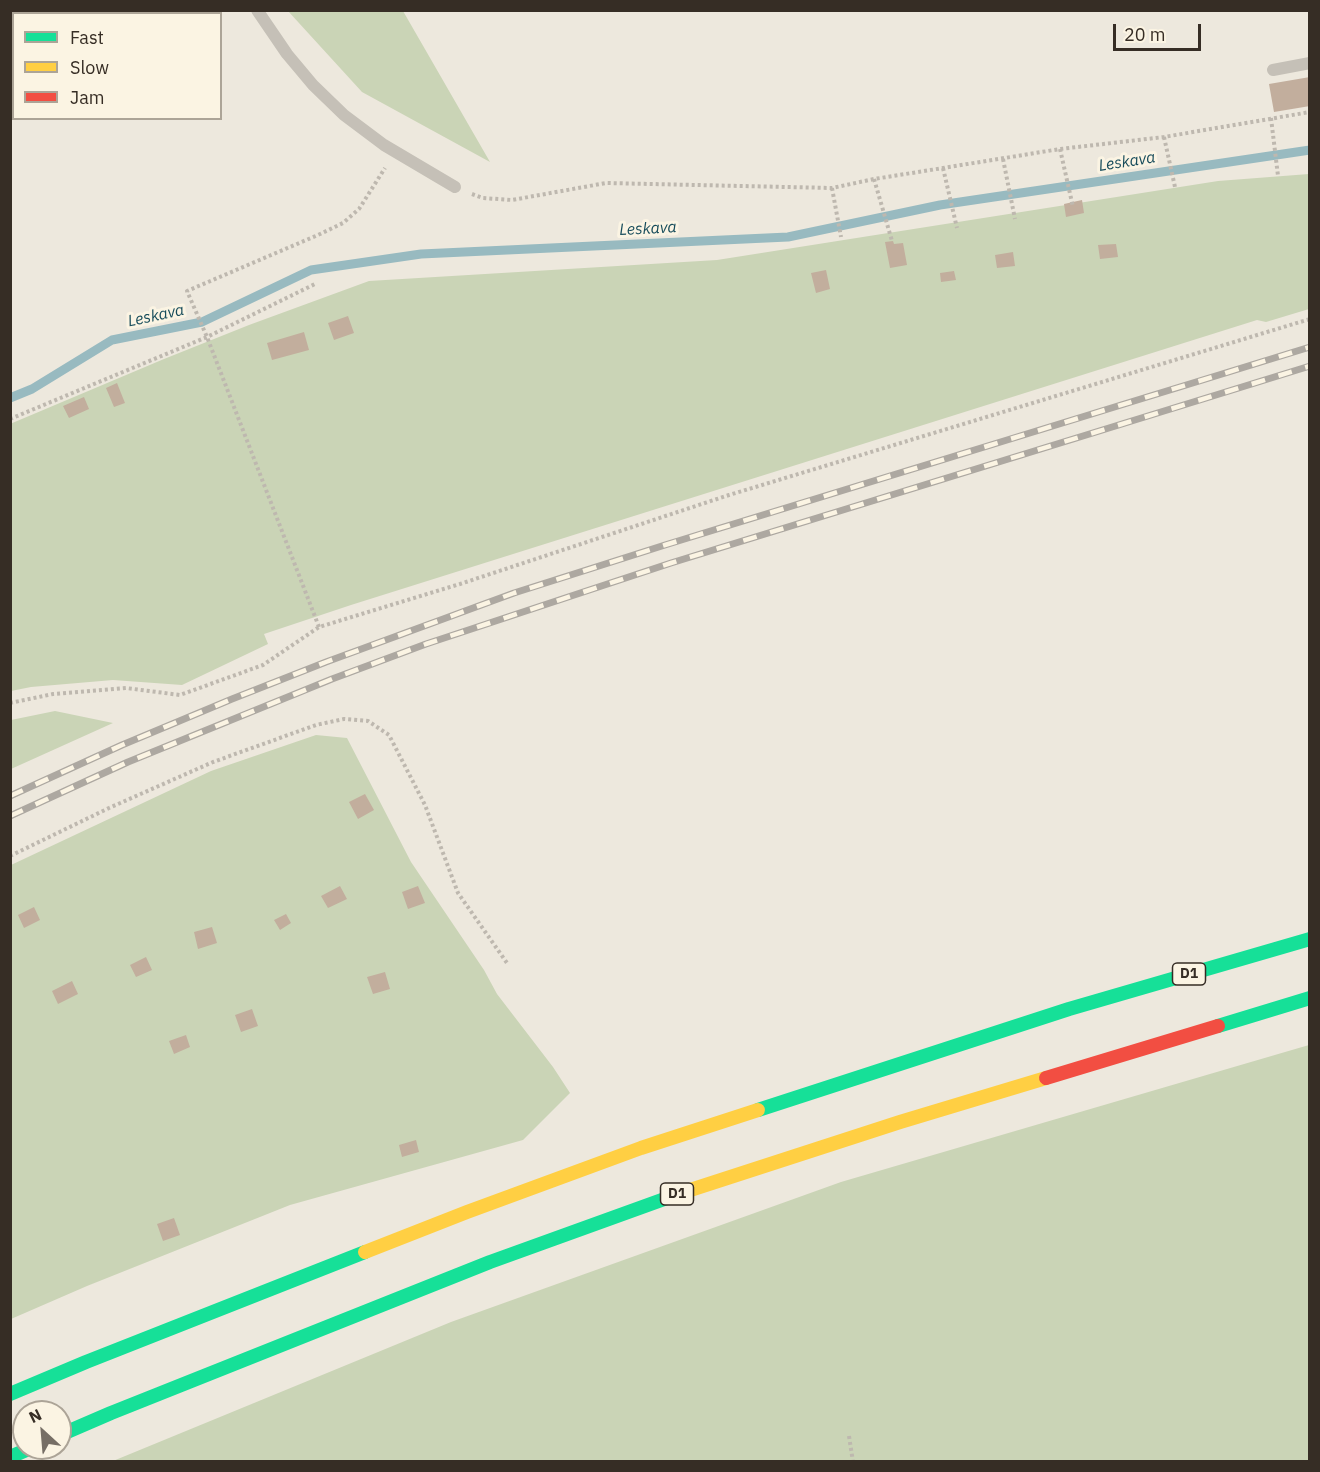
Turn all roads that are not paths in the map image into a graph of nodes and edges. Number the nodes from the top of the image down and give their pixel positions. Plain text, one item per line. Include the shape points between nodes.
1 (257, 10) edge
2 (1310, 63) edge
3 (1273, 70) dead end
4 (455, 187) road end
5 (1310, 939) edge
6 (1310, 998) edge
7 (10, 1394) edge
8 (72, 1431) edge

1 - 4 lane via 287,54 344,115
2 - 3 lane
5 - 7 highway, D1 via 1069,1009 641,1148 445,1221
6 - 8 highway, D1 via 912,1118 668,1197 478,1266

